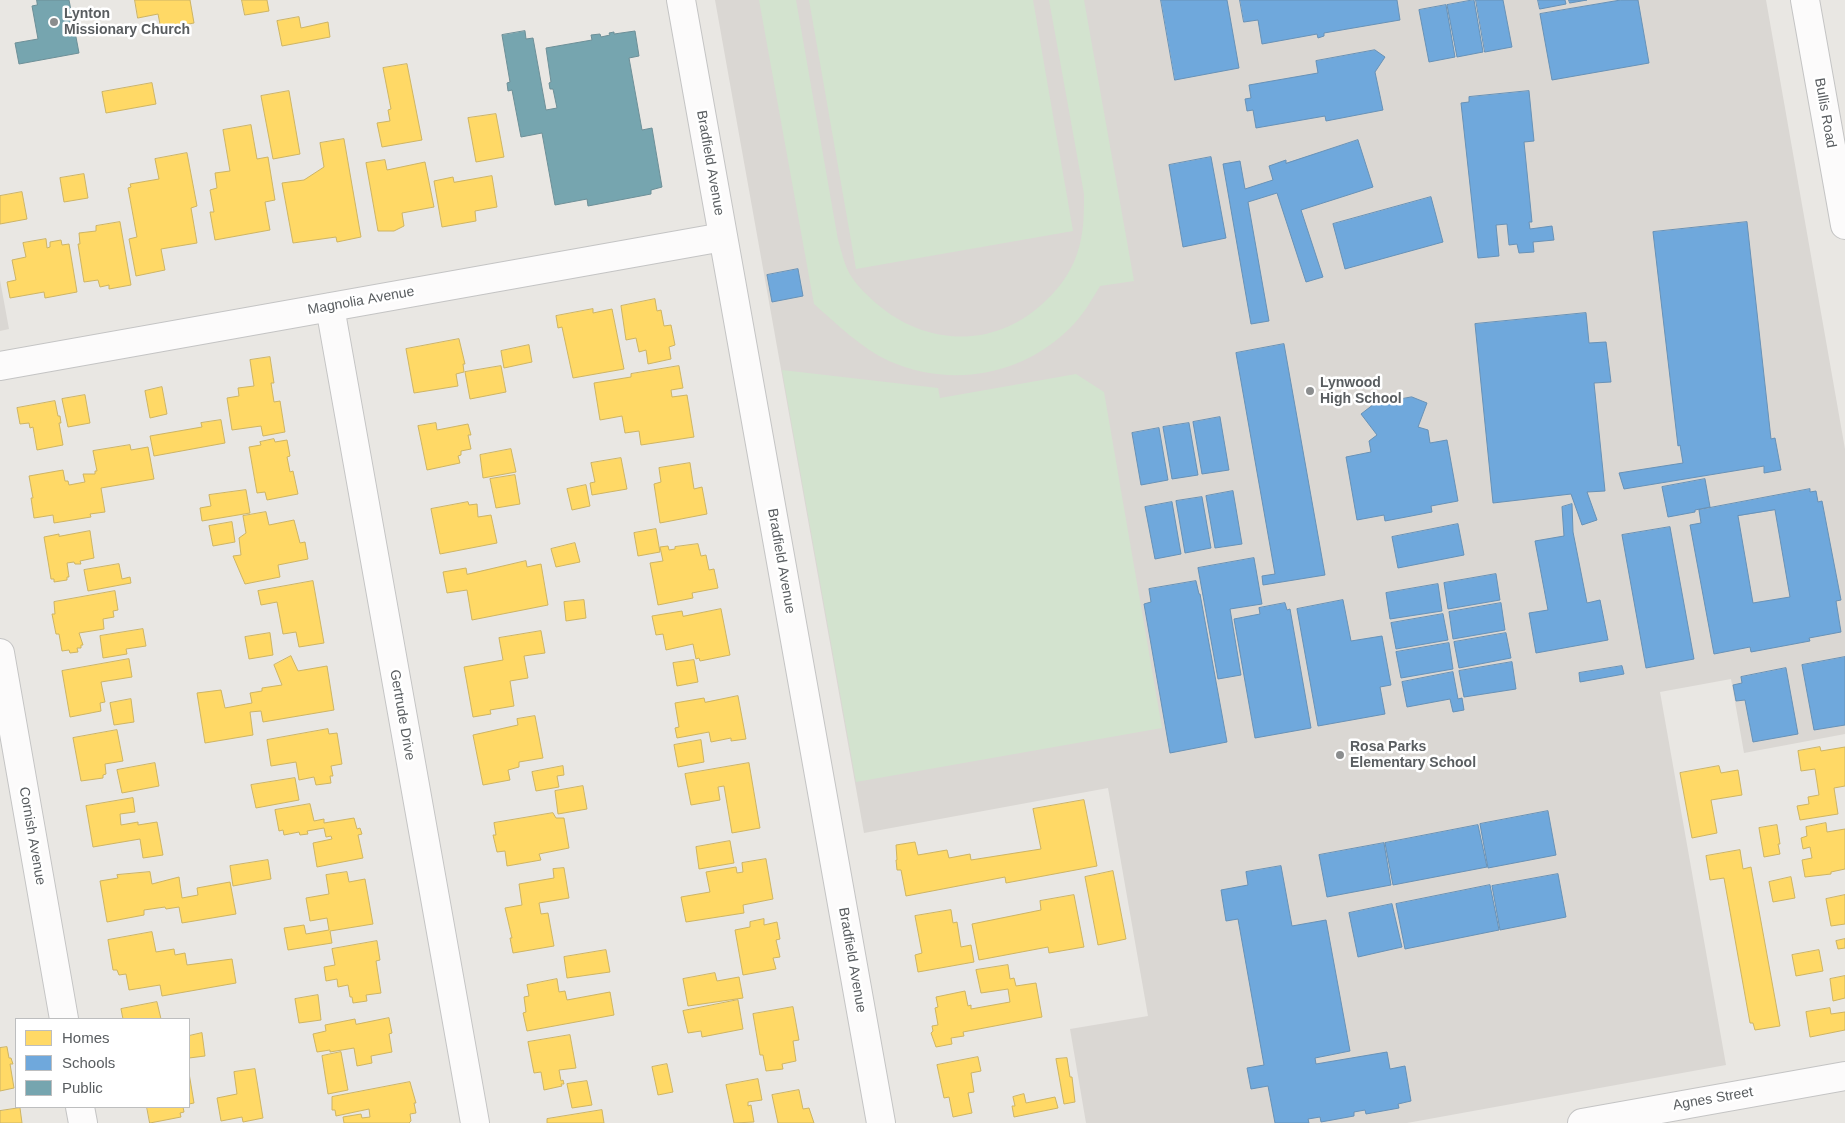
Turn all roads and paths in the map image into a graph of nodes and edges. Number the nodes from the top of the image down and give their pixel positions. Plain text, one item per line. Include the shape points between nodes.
1 (681, 0) edge
2 (1805, 0) edge
3 (1845, 225) edge
4 (723, 237) junction
5 (330, 307) junction
6 (0, 366) edge
7 (0, 654) edge
8 (64, 1018) edge
9 (1845, 1076) edge
10 (80, 1108) edge
11 (82, 1123) edge
12 (475, 1123) edge
13 (880, 1123) edge
14 (1582, 1123) edge

1 - 4 street, Bradfield Avenue
2 - 3 street, Bullis Road
4 - 5 street, Magnolia Avenue
4 - 13 street, Bradfield Avenue
5 - 6 street, Magnolia Avenue
5 - 12 street, Gertrude Drive
7 - 8 street, Cornish Avenue
9 - 14 street, Agnes Street
10 - 11 street

